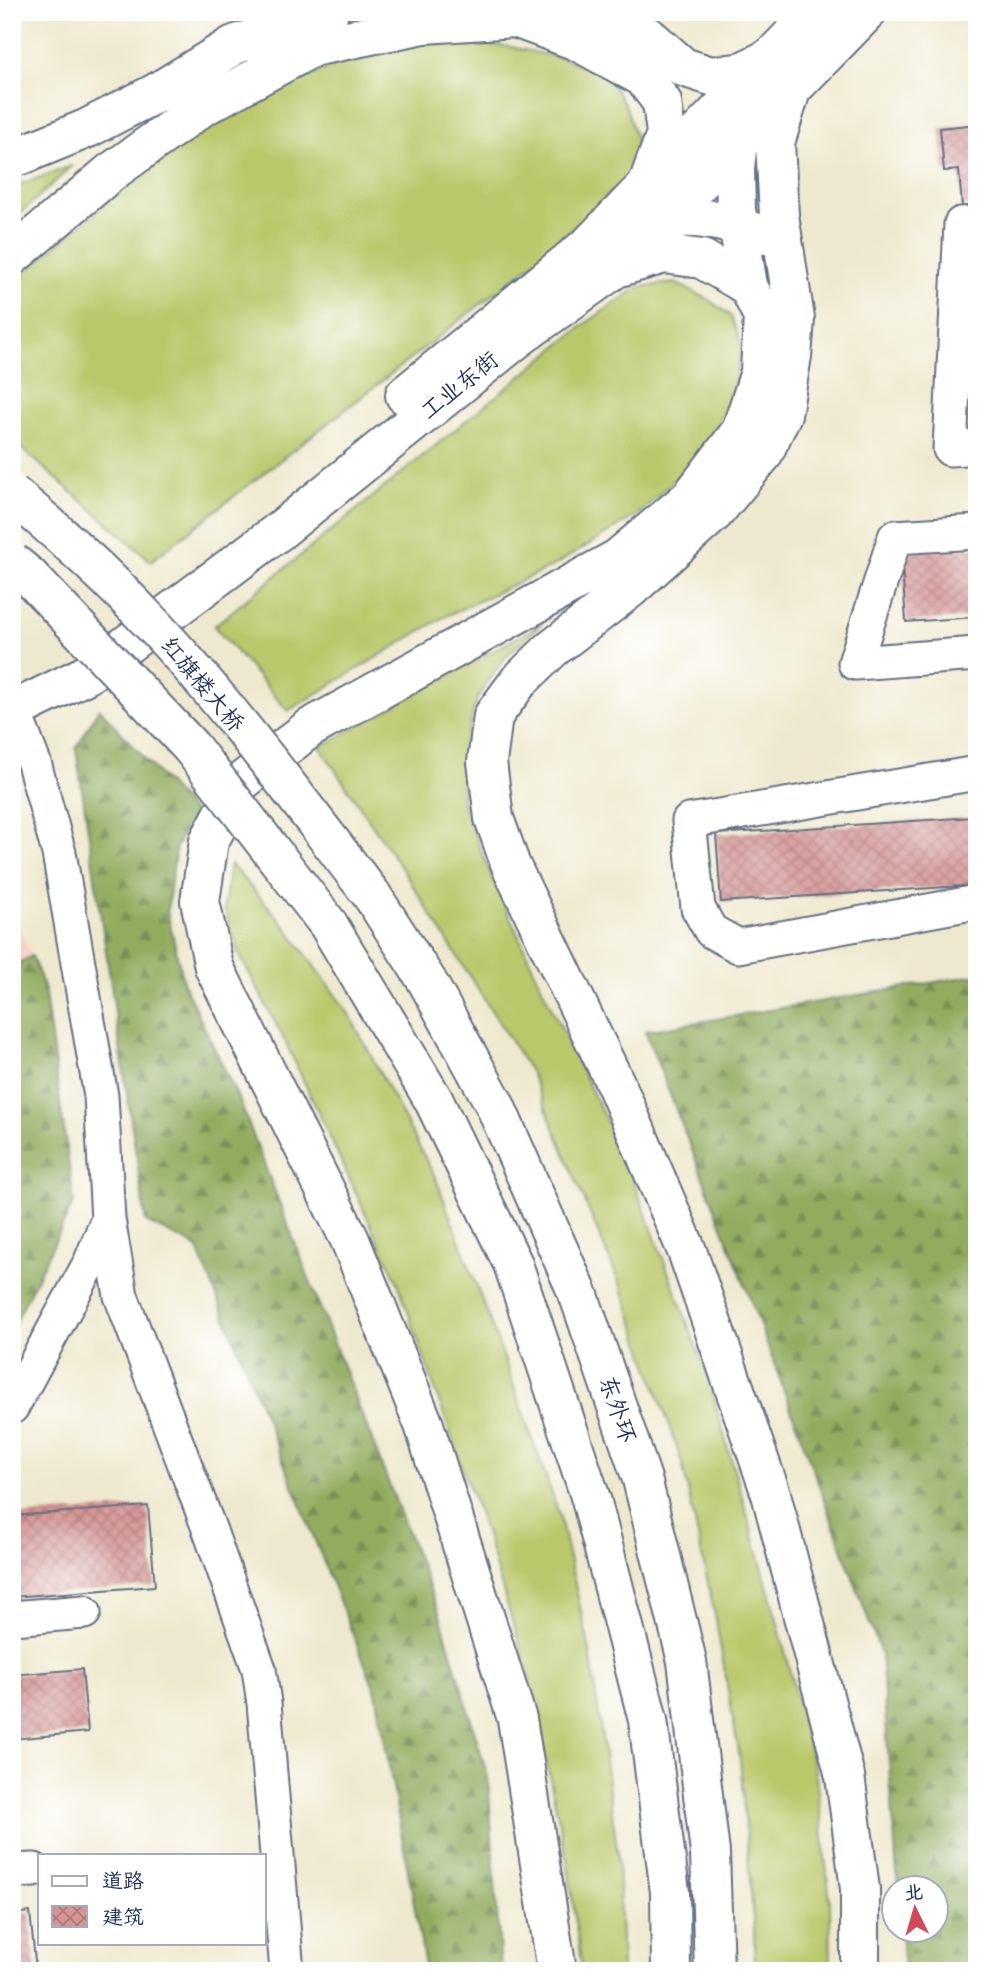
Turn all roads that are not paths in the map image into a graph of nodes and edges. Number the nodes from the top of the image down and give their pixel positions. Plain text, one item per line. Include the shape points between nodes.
1 (329, 12) edge
2 (594, 12) edge
3 (815, 12) edge
4 (867, 12) edge
5 (683, 66) junction
6 (781, 72) junction
7 (690, 138) junction
8 (737, 144) junction
9 (12, 157) edge
10 (653, 215) junction
11 (977, 223) edge
12 (739, 225) junction
13 (12, 256) edge
14 (603, 256) junction
15 (785, 259) junction
16 (748, 286) junction
17 (967, 317) edge
18 (977, 447) edge
19 (12, 494) edge
20 (977, 532) edge
21 (12, 562) edge
22 (977, 654) edge
23 (13, 704) edge
24 (977, 773) edge
25 (371, 894) joint
26 (977, 902) edge
27 (108, 1219) junction
28 (12, 1407) edge
29 (84, 1612) dead end
30 (12, 1618) edge
31 (287, 1971) edge
32 (556, 1971) edge
33 (671, 1971) edge
34 (714, 1971) edge
35 (860, 1971) edge

1 - 9 main road via 234,45 88,128
2 - 5 main road via 649,37
3 - 6 main road, 工业东街
4 - 6 main road, 工业东街 via 821,61
5 - 6 main road via 711,76
5 - 7 main road via 694,109
6 - 7 main road, 工业东街
6 - 8 main road, 工业东街
6 - 15 main road via 775,143
7 - 10 main road, 工业东街
8 - 10 main road, 工业东街
8 - 12 main road
10 - 12 main road
10 - 13 main road via 666,134 662,102 643,76 577,41 515,18 424,23 313,47 202,107 110,173
10 - 14 main road, 工业东街
10 - 14 main road, 工业东街
11 - 17 street via 961,224
12 - 15 main road via 761,236
12 - 16 main road
14 - 16 main road via 702,258
14 - 23 main road, 工业东街 via 518,338 278,532 86,676
15 - 35 main road via 795,319 792,356 782,414 763,454 714,513 519,681 493,716 487,762 494,818 511,866 618,1089 687,1251 771,1494 845,1776 860,1889
16 - 32 main road via 763,316 760,372 741,431 690,498 617,559 310,728 240,783 209,841 200,901 214,967 350,1240 424,1425 517,1719
17 - 18 street via 950,449
19 - 25 main road, 红旗楼大桥, bridge via 153,625
20 - 22 street via 895,537 855,663
21 - 33 main road, bridge via 191,747 328,924 433,1099 513,1264 591,1499 648,1720 670,1892
23 - 27 street via 59,853 101,1097
24 - 26 street via 689,821 698,908 711,931 737,946
25 - 34 main road, 东外环 via 427,981 494,1103 579,1296 642,1479 687,1661 710,1853
27 - 28 street via 91,1261
27 - 31 street via 121,1296 259,1669
29 - 30 street

